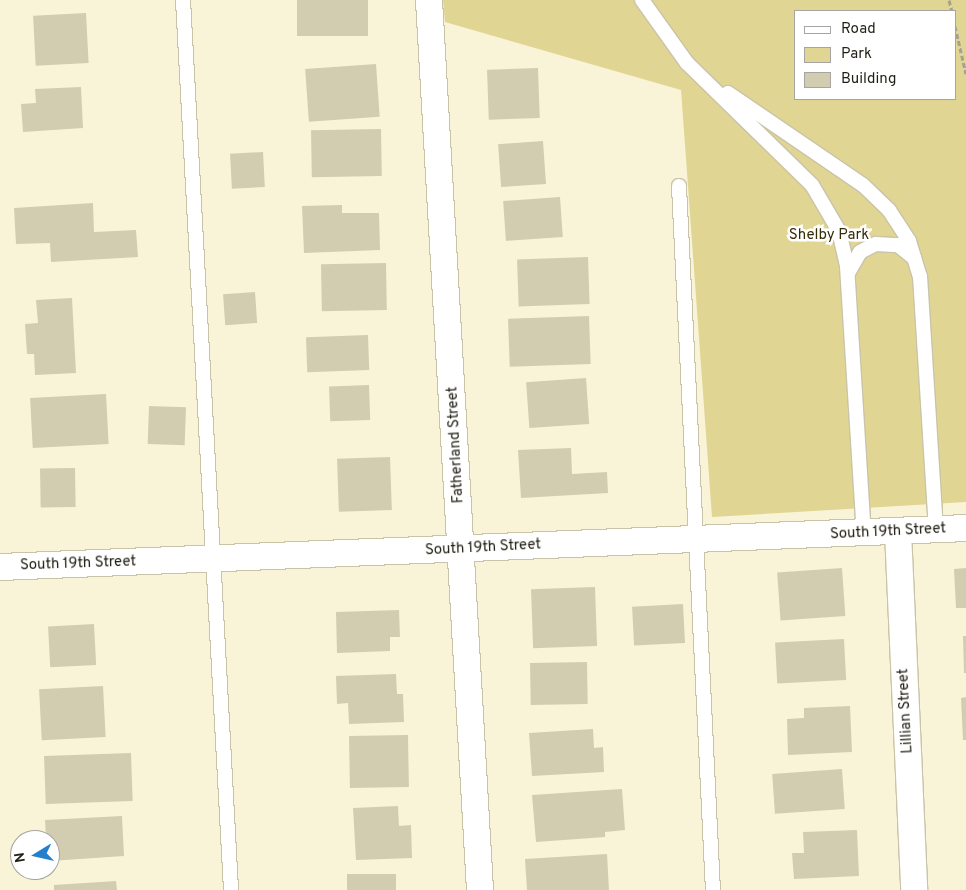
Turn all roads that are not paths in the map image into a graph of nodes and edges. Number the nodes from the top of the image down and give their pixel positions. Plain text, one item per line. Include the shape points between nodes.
1 (183, 0) edge
2 (429, 0) edge
3 (642, 0) edge
4 (687, 63) junction
5 (679, 186) dead end
6 (920, 276) junction
7 (848, 284) junction
8 (966, 528) edge
9 (936, 529) junction
10 (898, 532) junction
11 (864, 534) junction
12 (698, 538) junction
13 (461, 549) junction
14 (214, 558) junction
15 (0, 567) edge
16 (231, 890) edge
17 (480, 890) edge
18 (713, 890) edge
19 (914, 890) edge

1 - 14 lane
2 - 13 street, Fatherland Street
3 - 4 lane
4 - 6 lane via 877,197 909,241
4 - 7 lane via 817,192 839,231
5 - 12 lane
6 - 7 lane via 910,252 898,245 881,243 864,249 855,258
6 - 9 lane
7 - 11 lane
8 - 9 street, South 19th Street
9 - 10 street, South 19th Street
10 - 11 street, South 19th Street
10 - 19 street, Lillian Street
11 - 12 street, South 19th Street
12 - 13 street, South 19th Street
12 - 18 lane
13 - 14 street, South 19th Street
13 - 17 street, Fatherland Street
14 - 15 street, South 19th Street
14 - 16 lane

